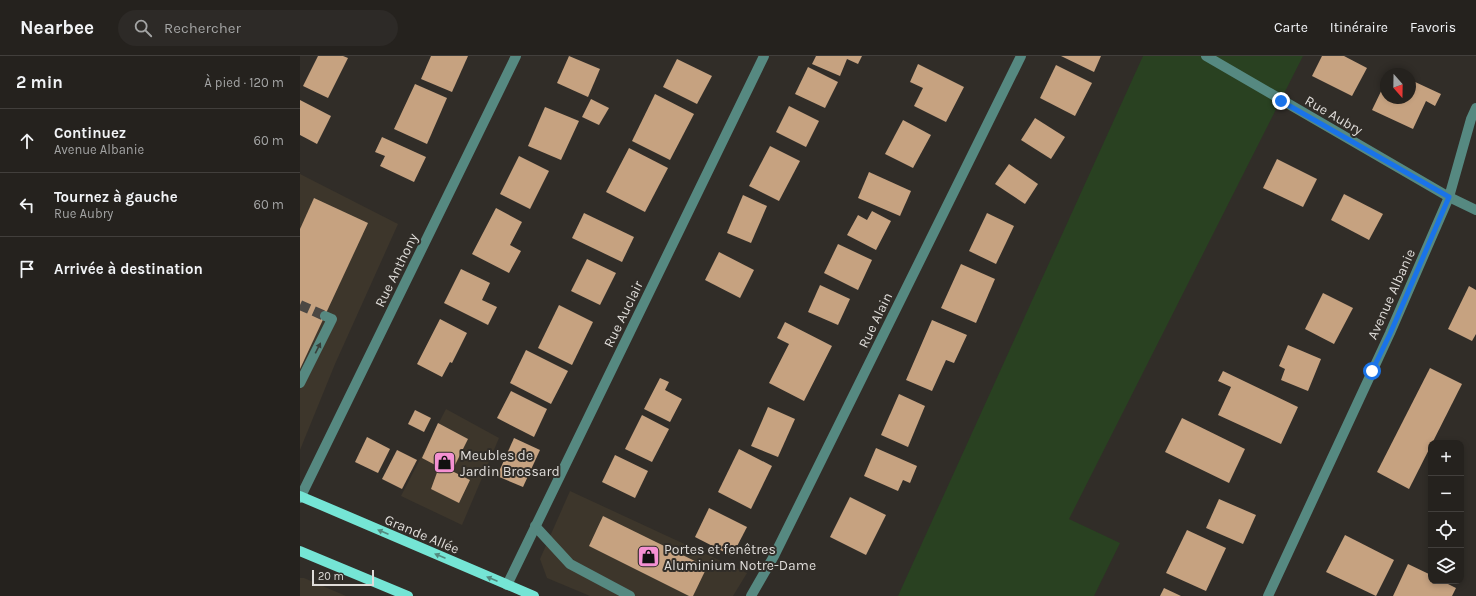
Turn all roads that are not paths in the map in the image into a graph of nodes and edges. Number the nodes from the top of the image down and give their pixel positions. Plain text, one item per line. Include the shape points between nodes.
1 (516, 56) edge
2 (764, 56) edge
3 (1021, 56) edge
4 (1206, 56) edge
5 (1476, 108) edge
6 (1449, 197) junction
7 (1476, 210) edge
8 (325, 316) dead end
9 (300, 383) edge
10 (300, 497) edge
11 (535, 526) junction
12 (300, 551) edge
13 (507, 585) junction
14 (408, 596) edge
15 (534, 596) edge
16 (630, 596) edge
17 (751, 596) edge
18 (1268, 596) edge

1 - 10 street, Rue Anthony
2 - 11 street, Rue Auclair
3 - 17 street, Rue Alain via 774,556
4 - 6 street, Rue Aubry
5 - 6 street, Avenue Albanie
6 - 7 street, Rue Aubry
6 - 18 street, Avenue Albanie via 1390,334
9 -> 8 street via 332,319
13 -> 10 main road, Grande Allée
11 - 13 street, Rue Auclair
11 - 16 street via 570,564
12 - 14 main road
13 - 15 main road, Grande Allée

